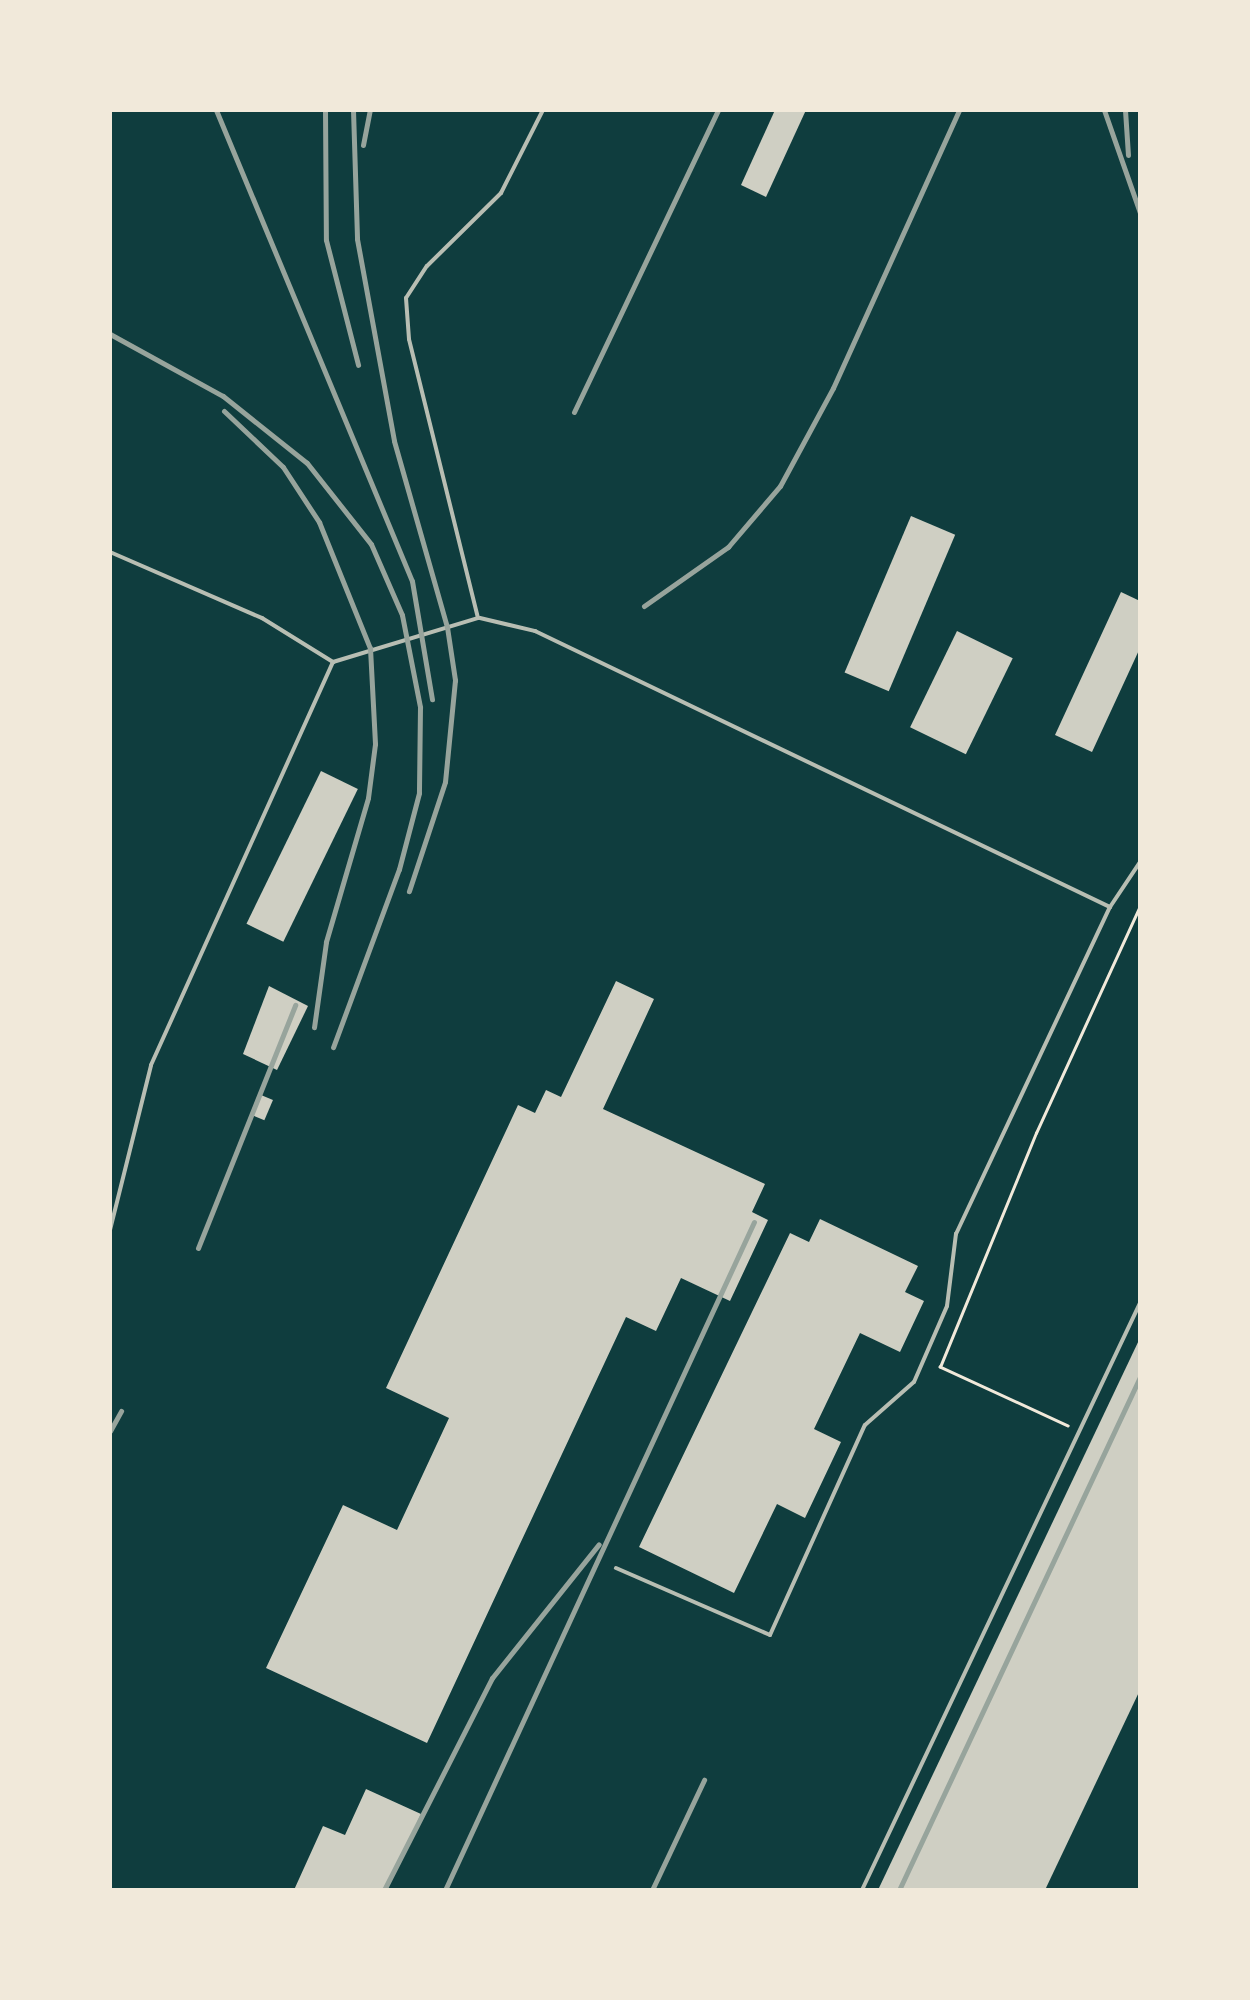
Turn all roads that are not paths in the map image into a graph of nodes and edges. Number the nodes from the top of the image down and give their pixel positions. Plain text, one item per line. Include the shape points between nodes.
1 (543, 110) edge
2 (110, 552) edge
3 (478, 618) junction
4 (333, 662) junction
5 (1140, 862) edge
6 (1110, 907) junction
7 (110, 1230) edge
8 (1140, 1302) edge
9 (616, 1568) dead end
10 (862, 1890) edge

1 - 3 lane via 501,193 428,266 406,298 409,339
2 - 4 lane via 262,618
3 - 4 lane
3 - 6 lane via 535,631
4 - 7 lane via 150,1065
5 - 6 lane
6 - 9 lane via 956,1234 947,1306 914,1382 864,1425 770,1634
8 - 10 lane

